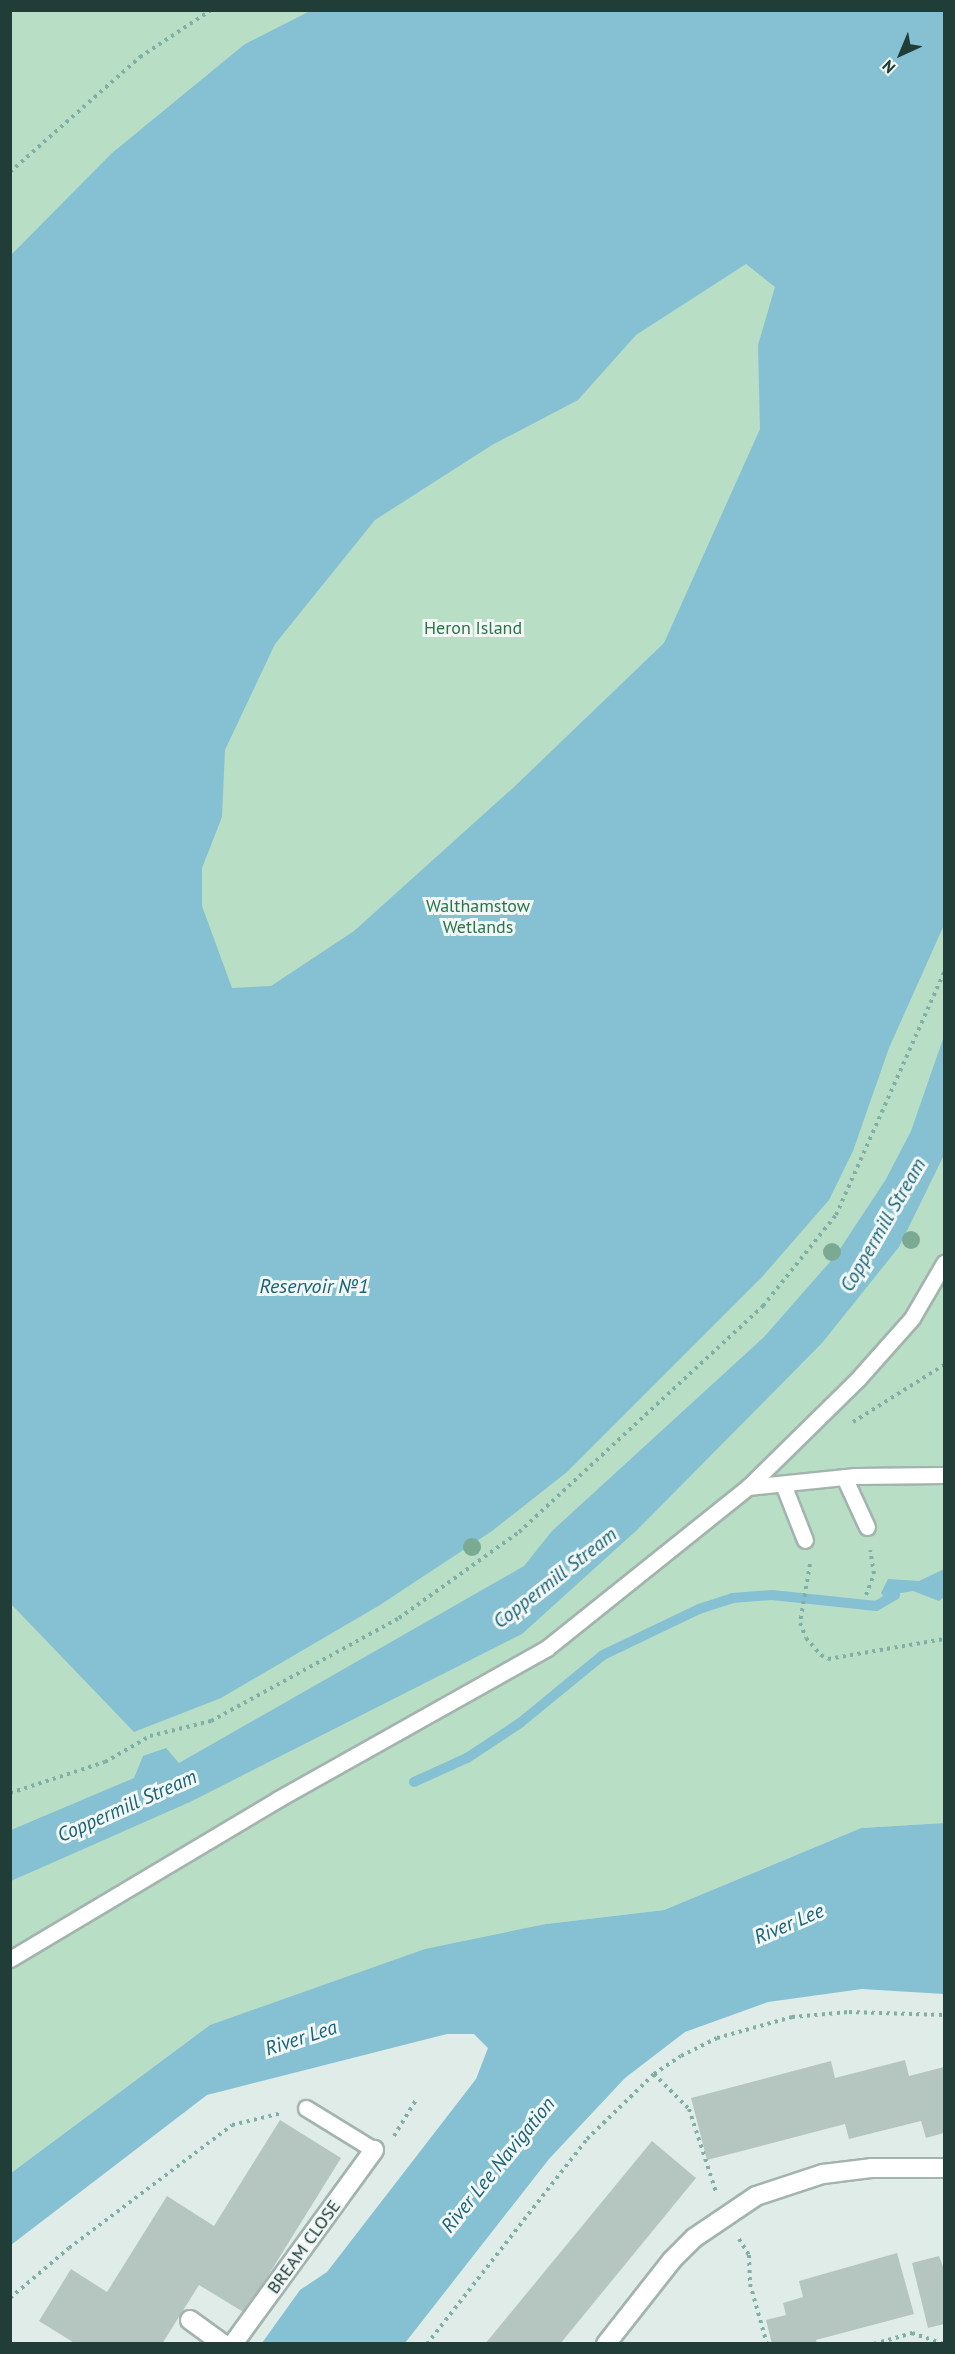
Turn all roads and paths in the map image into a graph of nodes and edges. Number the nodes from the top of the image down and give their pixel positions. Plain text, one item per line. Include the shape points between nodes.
1 (211, 10) edge
2 (10, 172) edge
3 (945, 972) edge
4 (945, 1263) edge
5 (945, 1475) edge
6 (844, 1477) junction
7 (783, 1484) junction
8 (748, 1487) junction
9 (867, 1527) joint
10 (805, 1540) dead end
11 (806, 1587) dead end
12 (866, 1595) dead end
13 (945, 1639) edge
14 (10, 1793) edge
15 (10, 1959) edge
16 (945, 2015) edge
17 (654, 2074) junction
18 (417, 2100) dead end
19 (306, 2108) joint
20 (374, 2150) junction
21 (945, 2168) edge
22 (725, 2216) junction
23 (10, 2298) edge
24 (190, 2320) dead end
25 (608, 2342) edge
26 (224, 2343) edge
27 (233, 2343) edge
28 (428, 2343) edge
29 (767, 2343) edge
30 (874, 2343) edge
31 (944, 2343) edge

1 - 2 path via 140,57
3 - 14 path via 836,1215 763,1306 519,1532 399,1618 211,1721 150,1736 105,1762
4 - 8 lane via 912,1318 857,1380
5 - 6 lane
6 - 7 lane
6 - 9 lane
7 - 8 lane
7 - 10 lane
8 - 15 lane via 547,1648 278,1799
9 - 12 path via 874,1574
11 - 13 path via 800,1623 806,1638 828,1659
16 - 17 path via 849,2012 792,2017 717,2037
17 - 22 path via 689,2109
17 - 28 path via 586,2139
18 - 20 path via 392,2139
19 - 20 lane
19 - 23 path via 232,2125 69,2248
20 - 27 street, BREAM CLOSE
21 - 22 street via 871,2168 823,2174 756,2196
22 - 25 street via 672,2260
22 - 29 path via 749,2255 750,2284
24 - 26 street
30 - 31 path via 912,2333

